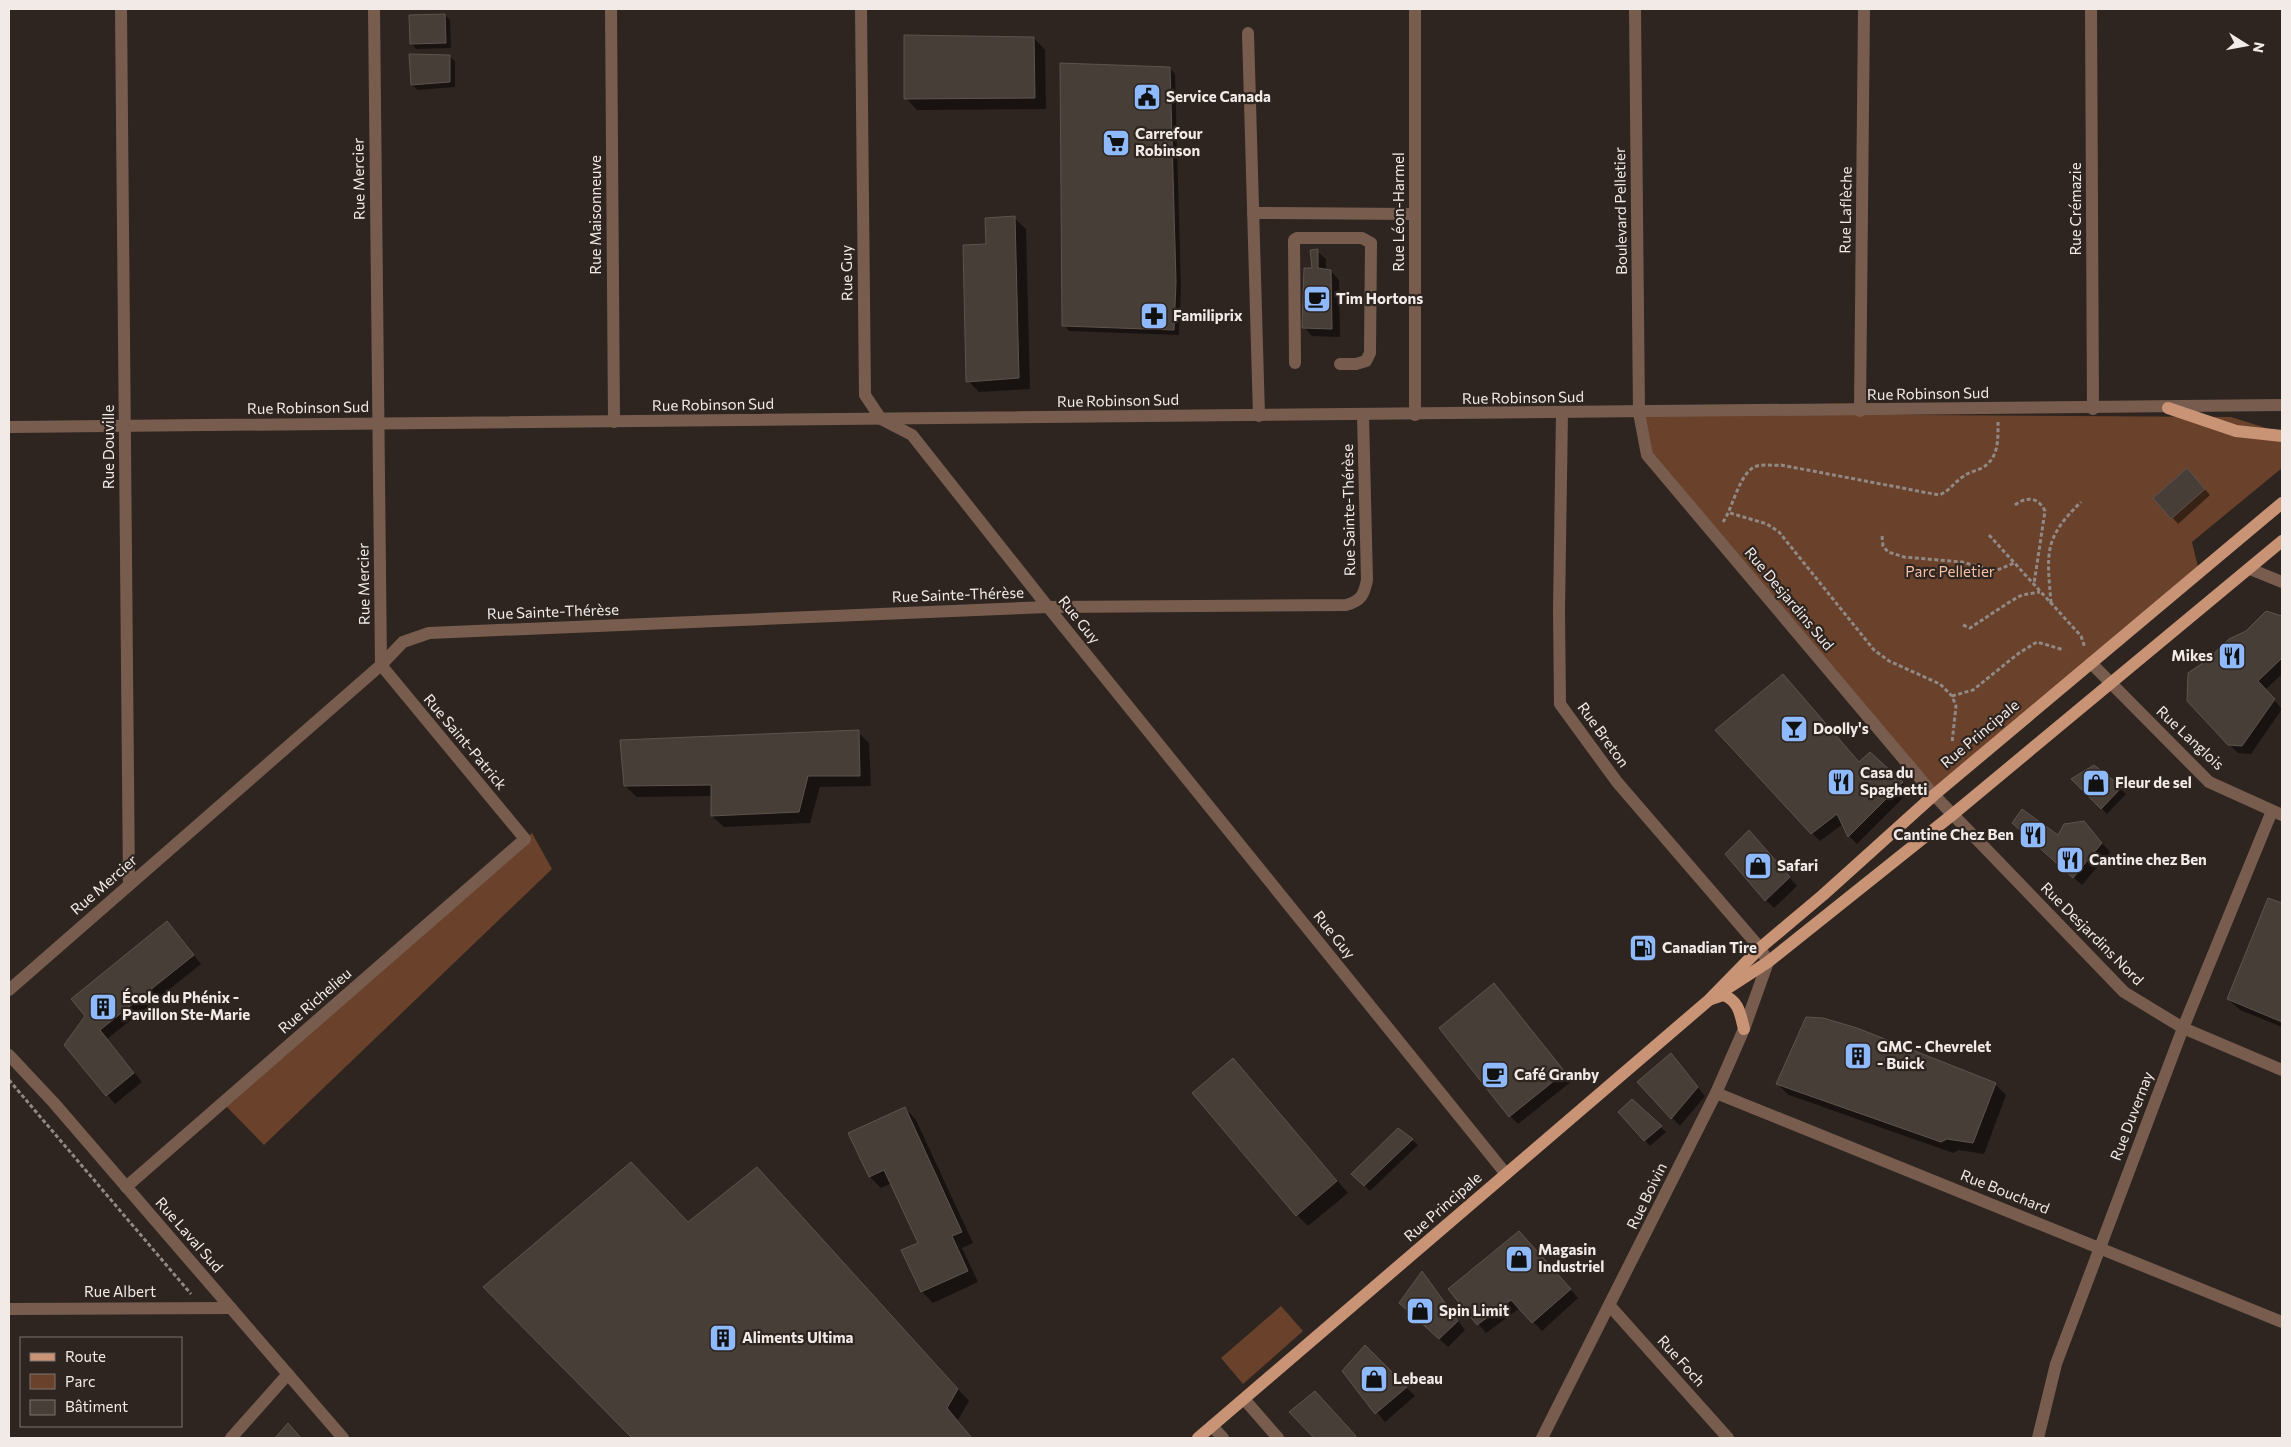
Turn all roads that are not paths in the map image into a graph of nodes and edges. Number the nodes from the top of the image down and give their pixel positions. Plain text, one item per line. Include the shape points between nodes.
1 (121, 9) edge
2 (374, 9) edge
3 (611, 9) edge
4 (861, 9) edge
5 (1415, 9) edge
6 (1635, 9) edge
7 (1864, 9) edge
8 (2091, 9) edge
9 (1248, 33) dead end
10 (1253, 213) junction
11 (1415, 214) junction
12 (1295, 363) dead end
13 (1340, 364) dead end
14 (2282, 405) edge
15 (2228, 407) junction
16 (2093, 408) junction
17 (2168, 408) junction
18 (1860, 411) junction
19 (2282, 411) edge
20 (1562, 413) junction
21 (1639, 413) junction
22 (1363, 415) junction
23 (1415, 415) junction
24 (1259, 416) junction
25 (881, 419) junction
26 (614, 422) junction
27 (378, 424) junction
28 (125, 426) junction
29 (9, 427) edge
30 (2282, 436) edge
31 (2282, 503) edge
32 (2282, 541) edge
33 (2250, 569) junction
34 (2282, 582) edge
35 (1048, 607) junction
36 (2091, 664) junction
37 (381, 665) junction
38 (2111, 683) junction
39 (1934, 795) junction
40 (2277, 813) edge
41 (1952, 815) junction
42 (525, 839) joint
43 (129, 885) junction
44 (1760, 948) junction
45 (1768, 962) junction
46 (9, 990) edge
47 (1709, 1000) junction
48 (2183, 1028) junction
49 (1744, 1029) junction
50 (9, 1054) edge
51 (2282, 1070) edge
52 (1716, 1093) junction
53 (1506, 1174) junction
54 (126, 1187) junction
55 (2099, 1248) junction
56 (1610, 1306) junction
57 (231, 1308) junction
58 (9, 1309) edge
59 (2282, 1322) edge
60 (288, 1374) junction
61 (1244, 1399) junction
62 (1212, 1426) junction
63 (231, 1438) edge
64 (343, 1438) edge
65 (1198, 1438) edge
66 (1223, 1438) edge
67 (1278, 1438) edge
68 (1542, 1438) edge
69 (1728, 1438) edge
70 (2038, 1438) edge

1 - 28 street, Rue Douville
2 - 27 street, Rue Mercier
3 - 26 street, Rue Maisonneuve
4 - 25 street, Rue Guy via 865,395
5 - 11 street, Rue Léon-Harmel
6 - 21 street, Boulevard Pelletier
7 - 18 street, Rue Laflèche
8 - 16 street, Rue Crémazie
9 - 10 street
10 - 11 street
10 - 24 street
11 - 23 street, Rue Léon-Harmel
12 - 13 street via 1294,240 1362,238 1371,242 1370,353 1366,361
14 - 15 street, Rue Robinson Sud
15 - 17 street, Rue Robinson Sud
15 - 19 street, Rue Robinson Sud
16 - 17 street, Rue Robinson Sud
16 - 18 street, Rue Robinson Sud
17 - 30 main road via 2236,431
18 - 21 street, Rue Robinson Sud
20 - 21 street, Rue Robinson Sud
20 - 23 street, Rue Robinson Sud
20 - 44 street, Rue Breton via 1560,704 1618,782
21 - 39 street, Rue Desjardins Sud via 1647,455
22 - 23 street, Rue Robinson Sud
22 - 24 street, Rue Robinson Sud
22 - 35 street, Rue Sainte-Thérèse via 1368,580 1365,593 1358,602 1346,606
24 - 25 street, Rue Robinson Sud
25 - 26 street, Rue Robinson Sud
25 - 35 street, Rue Guy via 912,435
26 - 27 street, Rue Robinson Sud
27 - 28 street, Rue Robinson Sud
27 - 37 street, Rue Mercier
28 - 29 street, Rue Robinson Sud
28 - 43 street, Rue Douville
31 - 36 main road, Rue Principale
32 - 33 main road, Rue Principale
33 - 34 street
33 - 38 main road, Rue Principale
35 - 37 street, Rue Sainte-Thérèse via 429,633 403,642
35 - 53 street, Rue Guy
36 - 38 street, Rue Langlois
36 - 39 main road, Rue Principale
37 - 42 street, Rue Saint-Patrick
37 - 43 street, Rue Mercier
38 - 40 street, Rue Langlois via 2210,782
38 - 41 main road, Rue Principale
39 - 41 street, Rue Desjardins Nord
39 - 44 main road, Rue Principale
40 - 48 street, Rue Duvernay
41 - 45 main road, Rue Principale
41 - 48 street, Rue Desjardins Nord via 2124,992
42 - 54 street, Rue Richelieu
43 - 46 street, Rue Mercier
44 - 45 street, Rue Breton
44 - 47 main road, Rue Principale
45 - 47 main road, Rue Principale
45 - 49 street, Rue Boivin
47 - 49 main road via 1723,995 1732,998 1739,1007
47 - 53 main road, Rue Principale
48 - 51 street, Rue Desjardins Nord
48 - 55 street, Rue Duvernay
49 - 52 street, Rue Boivin
50 - 54 street, Rue Laval Sud
52 - 55 street, Rue Bouchard
52 - 56 street, Rue Boivin
53 - 61 main road, Rue Principale
54 - 57 street, Rue Laval Sud
55 - 59 street, Rue Bouchard
55 - 70 street, Rue Duvernay via 2056,1364
56 - 68 street, Rue Boivin
56 - 69 street, Rue Foch
57 - 58 street, Rue Albert
57 - 60 street, Rue Laval Sud
60 - 63 street
60 - 64 street, Rue Laval Sud
61 - 62 main road, Rue Principale
61 - 67 street
62 - 65 main road, Rue Principale
62 - 66 street

